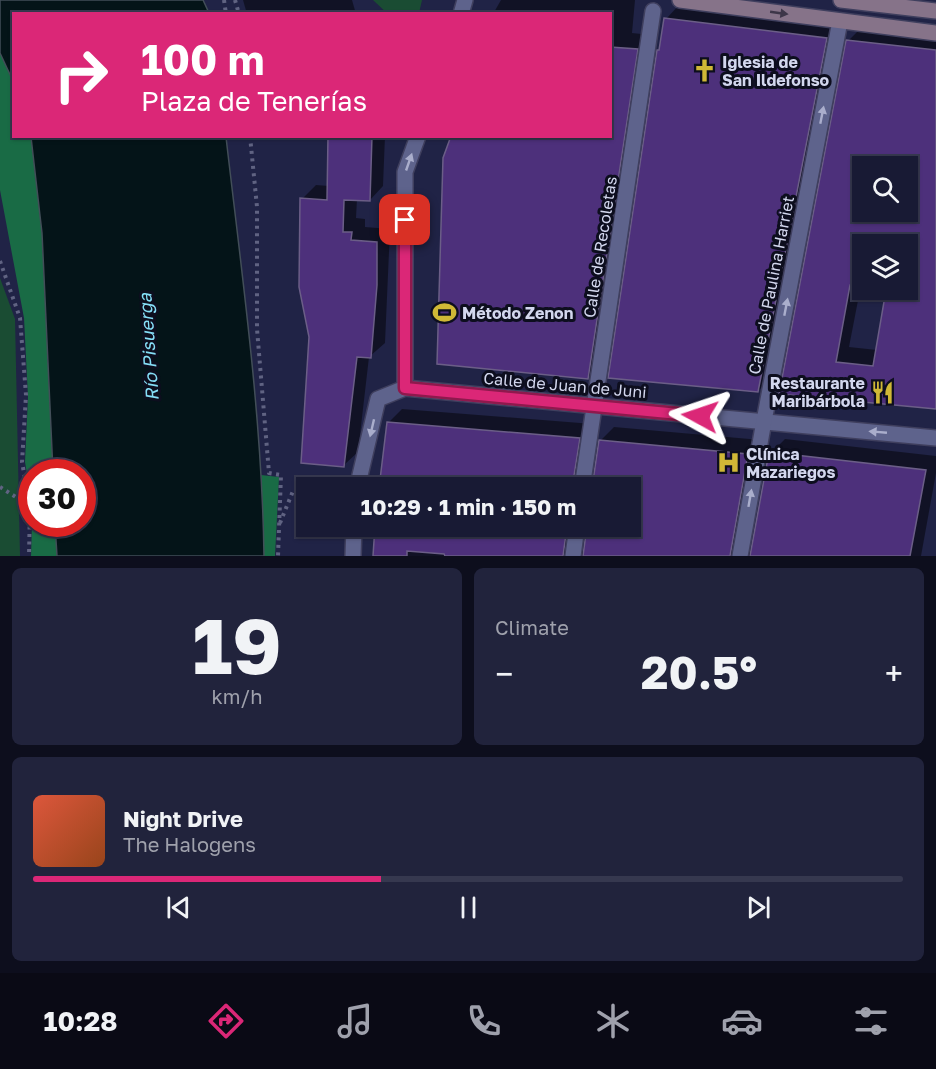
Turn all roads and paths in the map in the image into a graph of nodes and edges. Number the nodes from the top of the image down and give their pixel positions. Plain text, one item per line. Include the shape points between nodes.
1 (680, 0) edge
2 (841, 0) edge
3 (936, 11) edge
4 (653, 12) dead end
5 (840, 21) junction
6 (936, 33) edge
7 (250, 138) edge
8 (417, 138) edge
9 (0, 261) edge
10 (405, 388) junction
11 (594, 406) junction
12 (764, 422) junction
13 (936, 438) edge
14 (22, 459) edge
15 (360, 477) edge
16 (584, 477) edge
17 (0, 487) edge
18 (293, 490) dead end
19 (18, 498) edge
20 (279, 526) junction
21 (29, 537) edge
22 (354, 537) edge
23 (576, 537) edge
24 (29, 556) edge
25 (278, 556) edge
26 (353, 556) edge
27 (573, 556) edge
28 (740, 556) edge

1 -> 5 main road
2 - 3 main road
4 - 11 street, Calle de Recoletas
5 - 6 main road
12 -> 5 street, Calle de Paulina Harriet
7 - 20 path via 257,207 257,329 269,473 281,475
10 -> 8 street via 405,172
9 - 14 path via 20,318 26,395
10 - 11 street, Calle de Juan de Juni
10 -> 15 street via 378,399
11 - 12 street, Calle de Juan de Juni
11 - 16 street, Calle de Recoletas
13 -> 12 street, Calle de Juan de Juni
28 -> 12 street, Calle de Paulina Harriet
17 - 19 path
18 - 20 path
20 - 25 path
21 - 24 path
22 - 26 street
23 - 27 street

